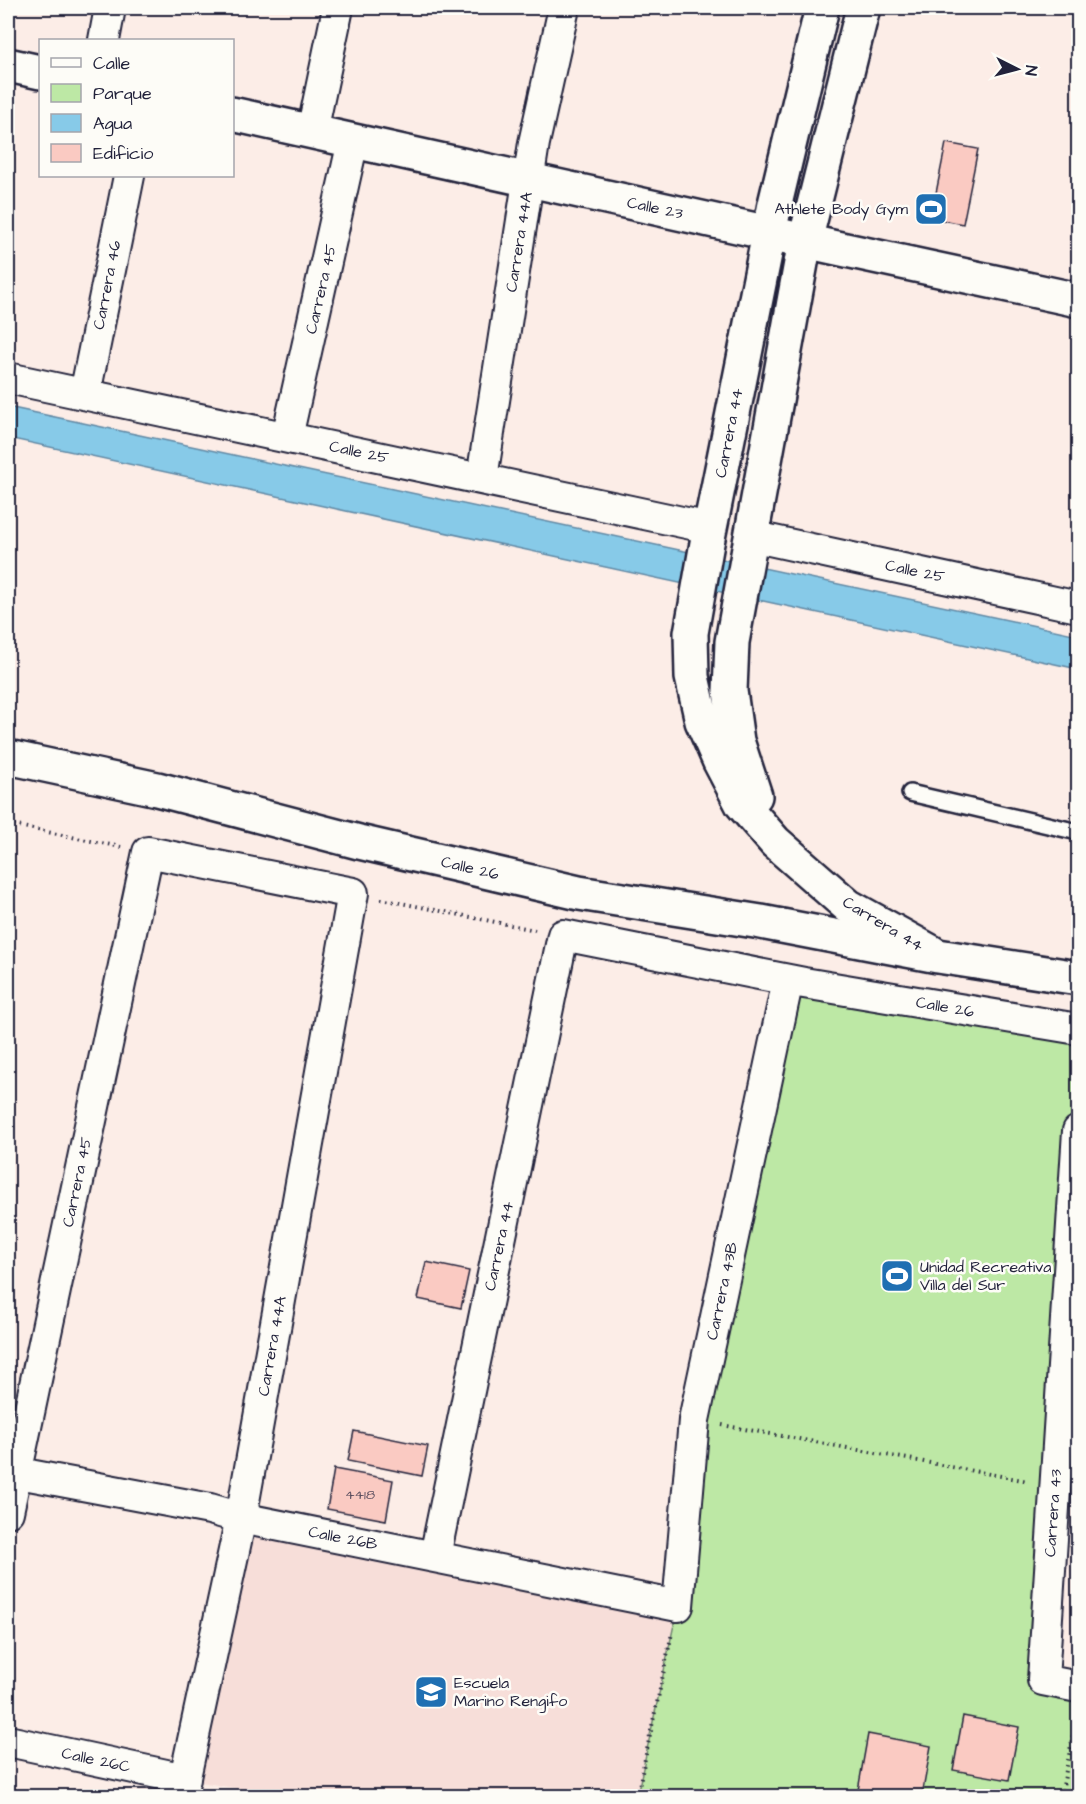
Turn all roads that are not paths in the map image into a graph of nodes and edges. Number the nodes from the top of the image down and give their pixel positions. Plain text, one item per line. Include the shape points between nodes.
1 (110, 8) edge
2 (338, 8) edge
3 (564, 8) edge
4 (822, 8) edge
5 (863, 8) edge
6 (104, 39) edge
7 (8, 65) edge
8 (39, 72) edge
9 (234, 114) edge
10 (312, 132) junction
11 (353, 141) junction
12 (129, 177) edge
13 (529, 180) junction
14 (769, 233) junction
15 (805, 241) junction
16 (1078, 300) edge
17 (8, 378) edge
18 (85, 394) junction
19 (287, 437) junction
20 (482, 478) junction
21 (708, 536) junction
22 (749, 544) junction
23 (1078, 607) edge
24 (8, 757) edge
25 (910, 794) dead end
26 (1078, 832) edge
27 (775, 842) junction
28 (353, 893) joint
29 (563, 935) joint
30 (938, 956) junction
31 (1078, 978) edge
32 (788, 980) junction
33 (1078, 1029) edge
34 (1078, 1131) edge
35 (11, 1472) edge
36 (8, 1512) edge
37 (241, 1518) junction
38 (435, 1556) junction
39 (678, 1606) joint
40 (1078, 1687) edge
41 (8, 1741) edge
42 (183, 1788) edge

1 - 6 street
2 - 10 street
3 - 13 street, Carrera 44A
4 - 14 main road, Carrera 44
5 - 15 main road, Carrera 44
7 - 8 main road
9 - 10 main road, Calle 23
10 - 11 main road, Calle 23
11 - 13 main road, Calle 23
11 - 19 street, Carrera 45
12 - 18 street, Carrera 46
13 - 14 main road, Calle 23
13 - 20 street, Carrera 44A
14 - 15 main road, Calle 23
14 - 21 main road, Carrera 44
15 - 16 main road, Calle 23
15 - 22 main road, Carrera 44
17 - 18 street, Calle 25
18 - 19 street, Calle 25
19 - 20 street, Calle 25
20 - 21 street, Calle 25
21 - 27 main road, Carrera 44 via 690,633 692,677 702,721 720,762 742,804
22 - 23 street, Calle 25
22 - 27 main road, Carrera 44 via 732,642 730,692 738,741 754,794
24 - 30 main road, Calle 26 via 157,789 359,842 579,893
25 - 26 lane
27 - 30 main road, Carrera 44 via 848,906
28 - 35 street, Carrera 45 via 148,852
28 - 37 street, Carrera 44A
29 - 32 street, Calle 26
29 - 38 street, Carrera 44
30 - 31 main road
32 - 33 street, Calle 26
32 - 39 street, Carrera 43B via 694,1420
34 - 40 street, Carrera 43 via 1043,1680
35 - 36 street, Carrera 45
35 - 37 street, Calle 26B
37 - 38 street, Calle 26B
37 - 42 street, Carrera 44A
38 - 39 street, Calle 26B
41 - 42 street, Calle 26C

